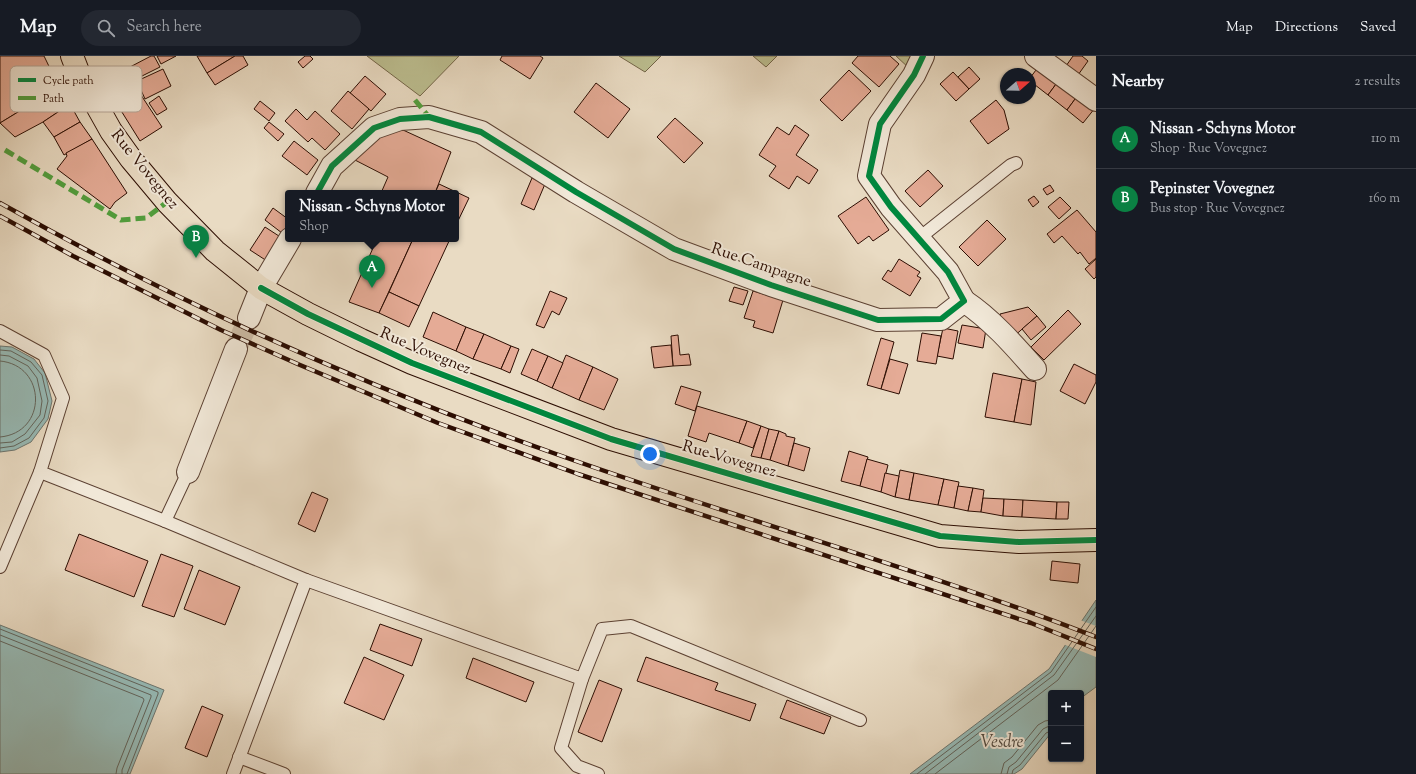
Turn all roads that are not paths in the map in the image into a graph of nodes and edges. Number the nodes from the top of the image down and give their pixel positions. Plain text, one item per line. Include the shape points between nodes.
1 (72, 56) edge
2 (923, 56) edge
3 (1036, 56) edge
4 (76, 66) edge
5 (1096, 100) edge
6 (100, 112) edge
7 (1016, 163) dead end
8 (319, 190) edge
9 (918, 239) junction
10 (288, 242) edge
11 (261, 288) junction
12 (964, 301) junction
13 (249, 318) tunnel mouth
14 (0, 331) edge
15 (236, 349) tunnel mouth
16 (1035, 369) dead end
17 (40, 472) junction
18 (188, 472) joint
19 (165, 521) junction
20 (1096, 540) edge
21 (0, 568) edge
22 (306, 580) junction
23 (582, 679) junction
24 (860, 720) dead end
25 (239, 757) junction
26 (233, 774) edge
27 (284, 774) edge
28 (598, 774) edge

1 - 4 main road, Rue Vovegnez
2 - 9 street via 914,75 880,124 868,176
3 - 5 street
6 - 11 main road, Rue Vovegnez via 131,159 167,202 215,251
7 - 9 lane
8 - 12 street, Rue Campagne via 332,166 374,128 400,119 429,117 480,132 674,249 771,285 878,320 941,319
9 - 12 street via 948,272
10 - 11 street
11 - 13 street
11 - 20 main road, Rue Vovegnez via 412,363 618,441 940,536 1019,542
12 - 16 street via 1003,333
14 - 17 lane via 44,355 63,398
15 - 18 street
17 - 19 lane
17 - 21 lane
18 - 19 lane
19 - 22 lane
22 - 23 lane
22 - 25 lane
23 - 24 lane via 602,629 631,626
23 - 28 lane via 561,748 577,766
25 - 26 lane
25 - 27 lane

